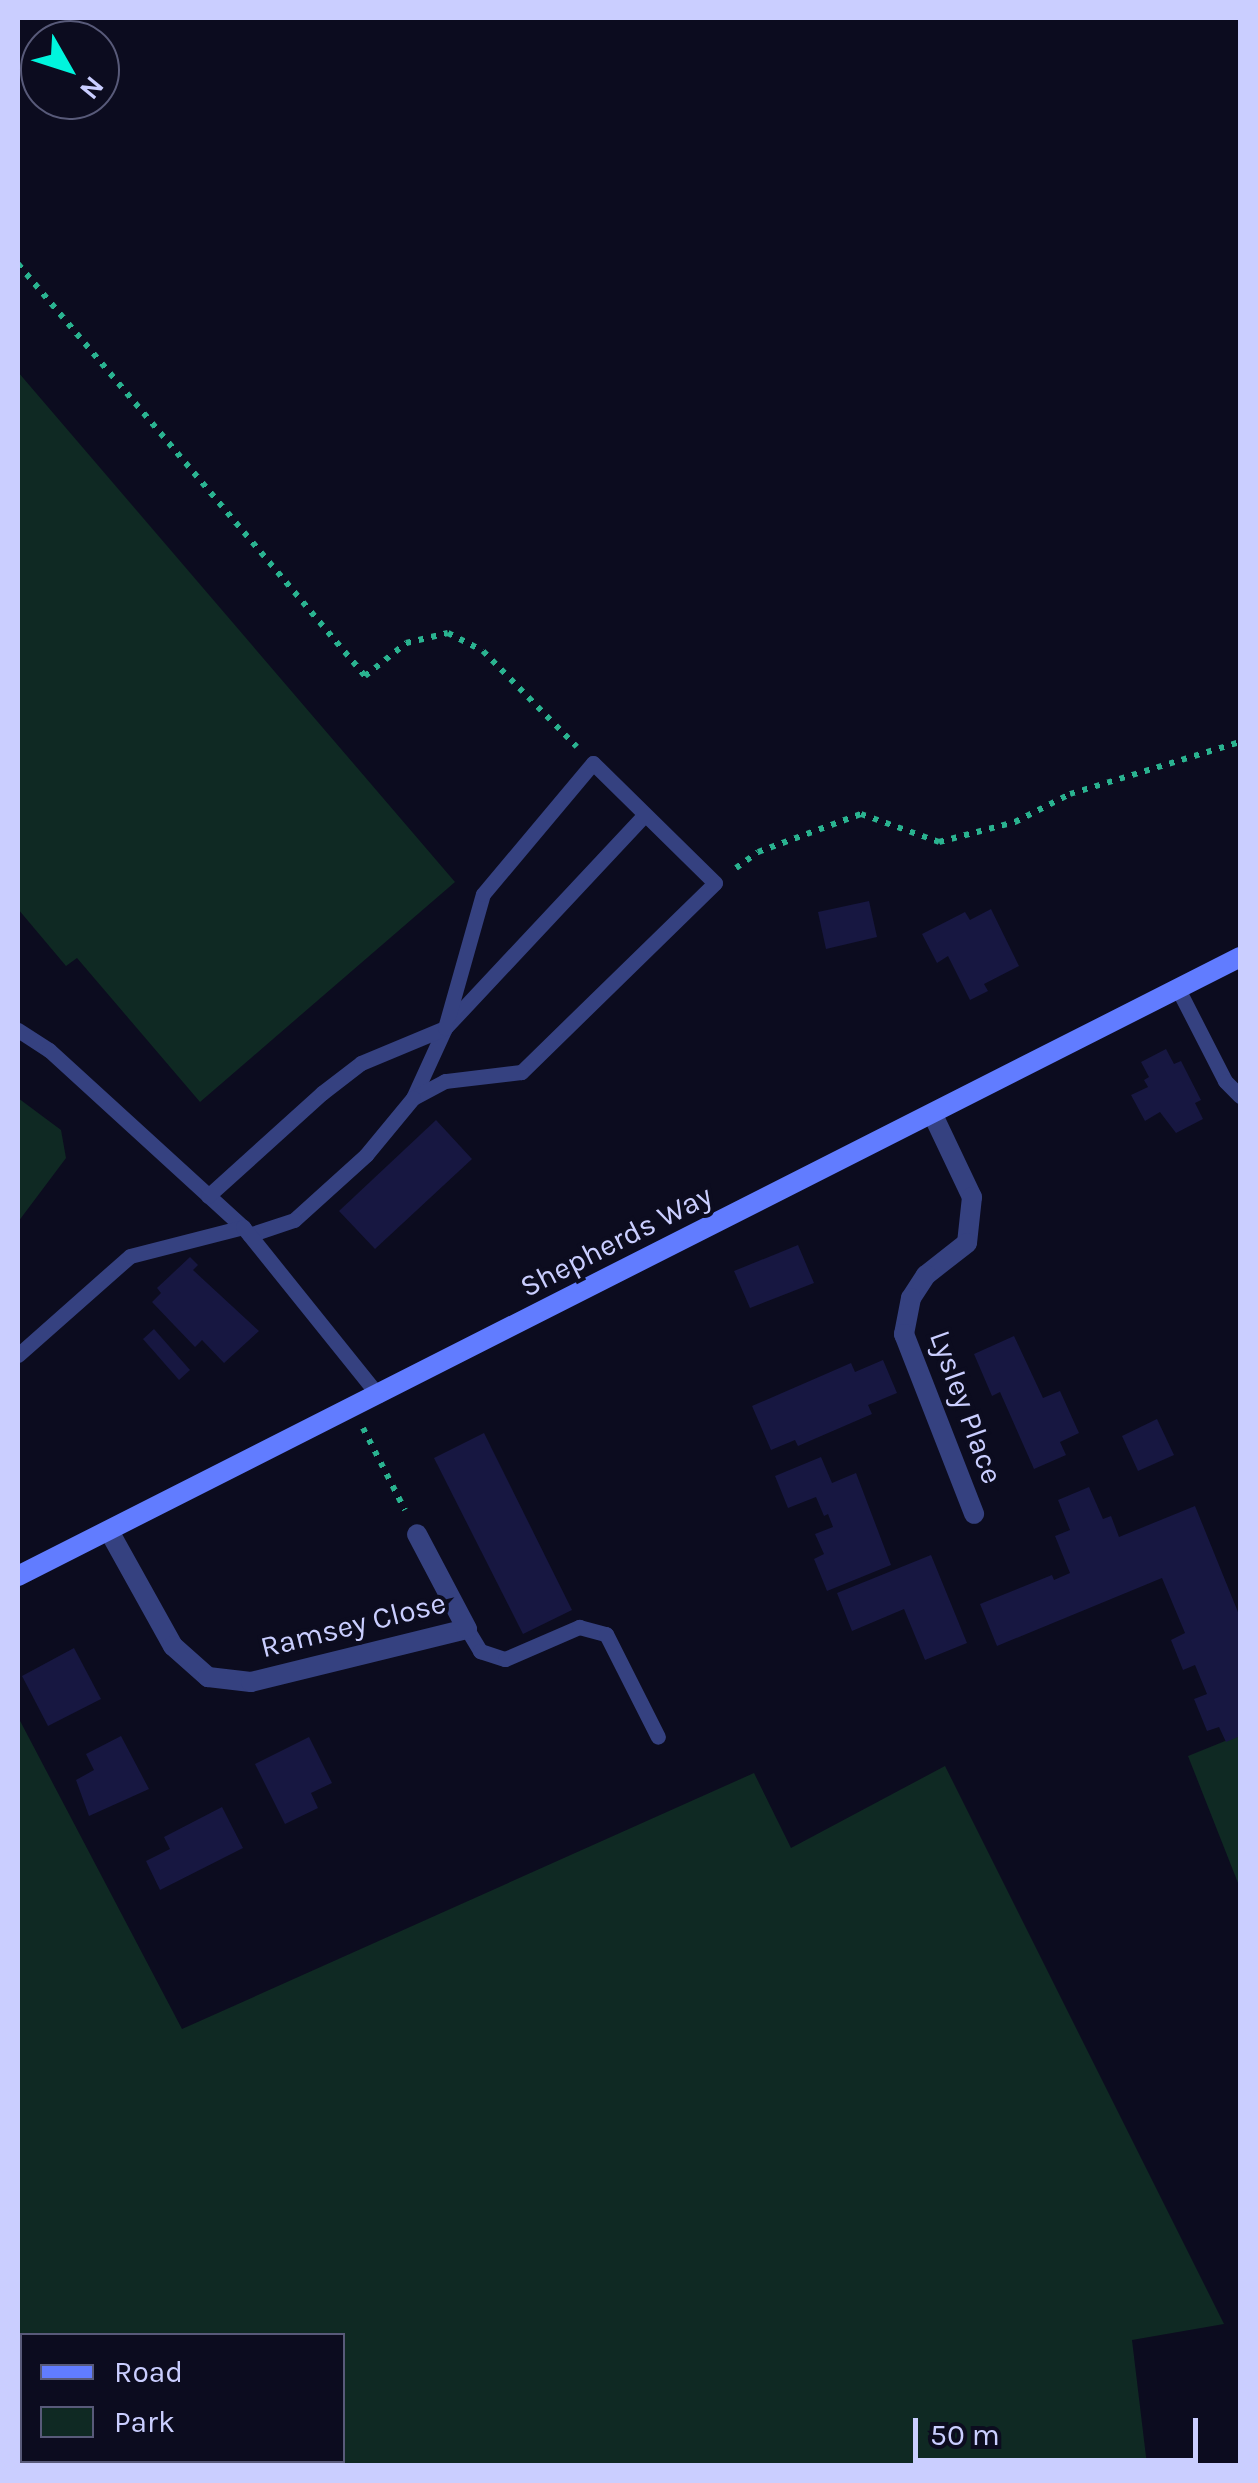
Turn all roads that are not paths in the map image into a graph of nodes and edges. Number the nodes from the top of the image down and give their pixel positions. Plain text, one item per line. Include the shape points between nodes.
1 (644, 815) junction
2 (1240, 957) edge
3 (1178, 989) junction
4 (445, 1028) junction
5 (18, 1030) edge
6 (1240, 1096) edge
7 (413, 1098) junction
8 (933, 1115) junction
9 (208, 1196) junction
10 (246, 1231) junction
11 (18, 1354) edge
12 (378, 1395) junction
13 (974, 1514) dead end
14 (109, 1531) junction
15 (418, 1534) road end
16 (18, 1576) edge
17 (467, 1630) junction
18 (658, 1738) dead end

1 - 4 lane
1 - 4 lane via 593,763 482,894
1 - 7 lane via 715,883 522,1072 445,1081
2 - 3 street, Shepherds Way
3 - 6 lane
3 - 8 street, Shepherds Way
4 - 7 lane
4 - 9 lane via 361,1063
5 - 9 lane via 49,1050
7 - 10 lane via 366,1155 294,1220
8 - 12 street, Shepherds Way
8 - 13 street, Lysley Place via 972,1197 967,1243 926,1274 911,1298 904,1334
9 - 10 lane
10 - 11 lane via 130,1256
10 - 12 lane
12 - 14 street, Shepherds Way
14 - 16 street, Shepherds Way
14 - 17 street, Ramsey Close via 173,1646 208,1677 251,1682
15 - 17 street, Ramsey Close
17 - 18 lane via 480,1651 505,1660 580,1627 606,1634

